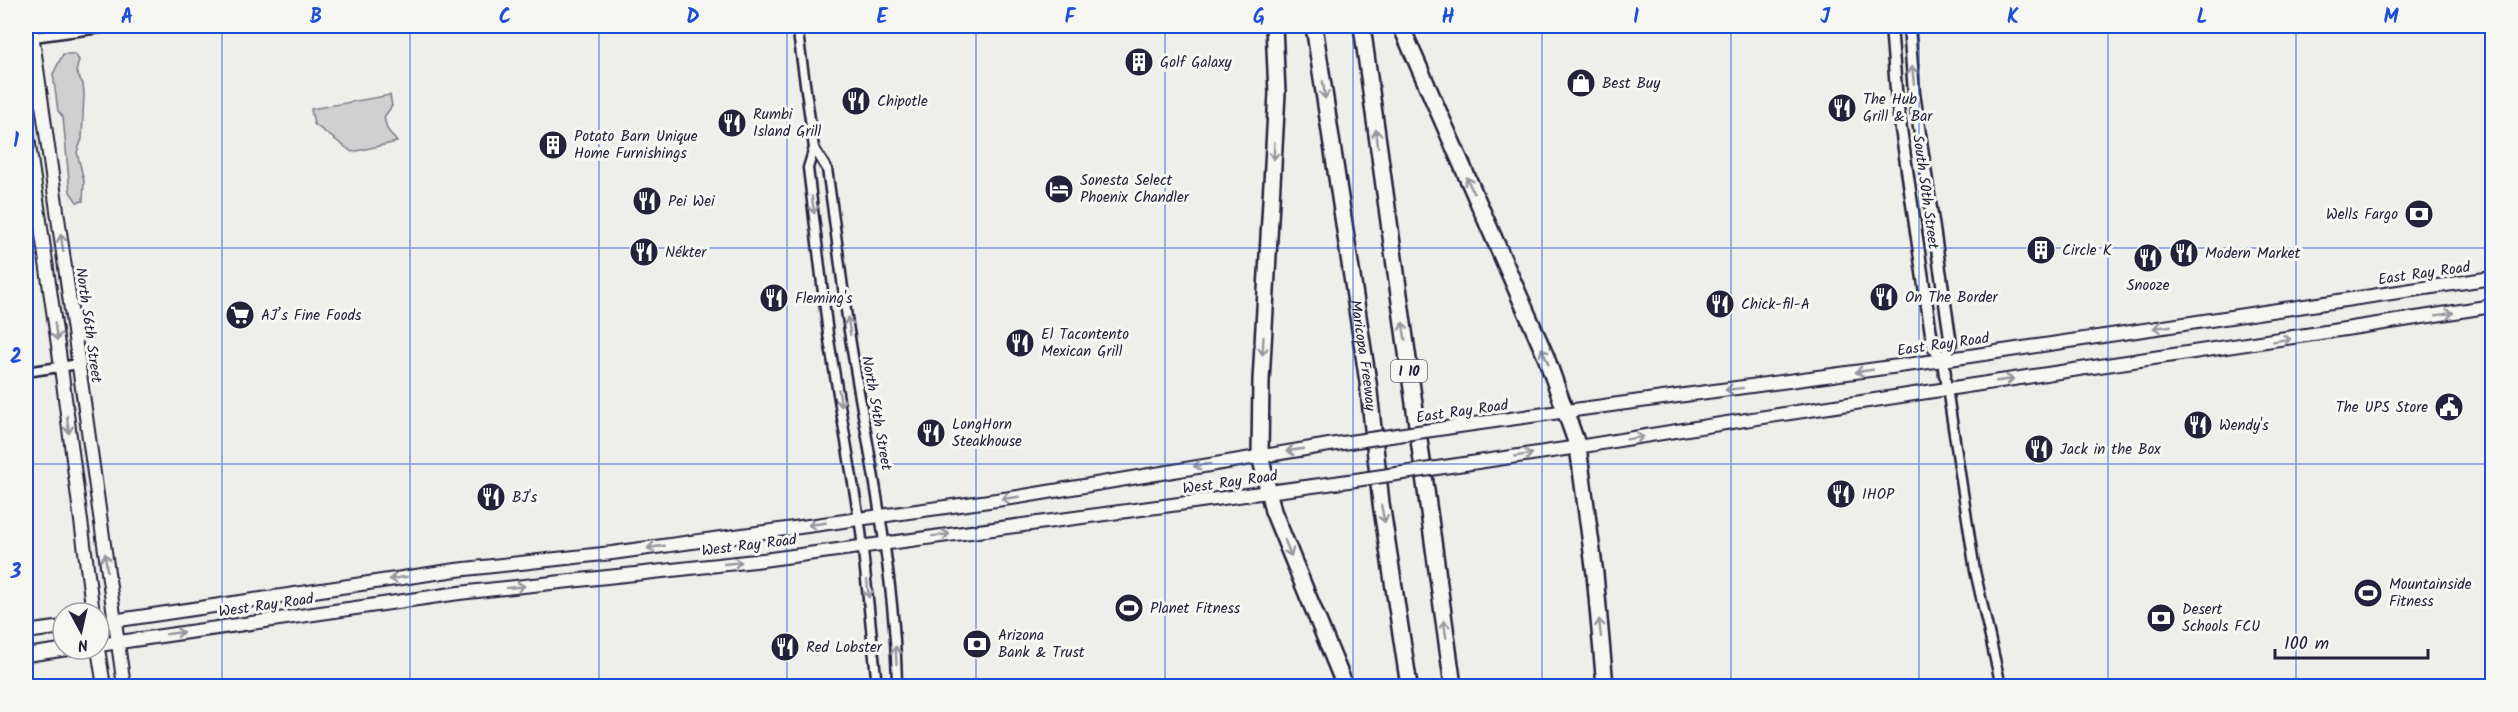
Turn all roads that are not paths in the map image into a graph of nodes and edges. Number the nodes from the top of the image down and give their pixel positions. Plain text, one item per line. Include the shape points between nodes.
1 (115, 26) edge
2 (797, 26) edge
3 (1274, 26) edge
4 (1314, 26) edge
5 (1362, 26) edge
6 (1401, 26) edge
7 (1891, 26) edge
8 (1909, 26) edge
9 (29, 33) edge
10 (26, 124) edge
11 (814, 148) junction
12 (2493, 278) edge
13 (2493, 306) edge
14 (1943, 360) junction
15 (79, 364) junction
16 (61, 367) junction
17 (26, 372) edge
18 (1945, 375) joint
19 (1947, 389) junction
20 (1566, 411) junction
21 (1397, 435) joint
22 (1578, 447) junction
23 (1260, 455) junction
24 (1269, 493) junction
25 (880, 515) junction
26 (860, 518) junction
27 (883, 542) junction
28 (863, 545) junction
29 (91, 601) edge
30 (111, 628) edge
31 (51, 629) edge
32 (116, 630) junction
33 (26, 632) edge
34 (111, 635) edge
35 (51, 651) edge
36 (26, 655) edge
37 (101, 661) edge
38 (104, 687) edge
39 (124, 687) edge
40 (877, 687) edge
41 (897, 687) edge
42 (1345, 687) edge
43 (1409, 687) edge
44 (1453, 687) edge
45 (1605, 687) edge
46 (2001, 687) edge

1 - 9 street
2 - 11 street, North 54th Street
3 -> 23 highway via 1277,93
4 -> 43 highway, Maricopa Freeway
44 -> 5 highway, I 10
20 -> 6 highway
7 - 14 street, South 50th Street via 1897,102 1933,346
14 -> 8 street, South 50th Street via 1951,344 1914,93
15 -> 9 main road, North 56th Street
10 -> 16 main road
25 -> 11 street, North 54th Street via 827,169
11 -> 26 street, North 54th Street via 808,168 828,333
12 -> 14 main road, East Ray Road
19 -> 13 main road
14 - 18 street, South 50th Street
14 -> 20 main road, East Ray Road
15 - 16 street
32 -> 15 main road, North 56th Street
16 - 17 street
16 -> 29 main road
18 - 19 street, South 50th Street
22 -> 19 main road
19 - 46 street, South 50th Street via 1975,571
20 - 21 main road, East Ray Road, bridge
20 - 22 highway
21 -> 23 main road, West Ray Road, bridge
24 -> 22 main road, West Ray Road, bridge
45 -> 22 highway
23 - 24 highway
23 -> 25 main road, West Ray Road via 1018,497
27 -> 24 main road, West Ray Road
24 -> 42 highway via 1283,537
25 - 26 main road, West Ray Road
25 - 27 street, North 54th Street
26 - 28 street, North 54th Street
26 -> 32 main road, West Ray Road via 612,553 445,571
27 - 28 main road, West Ray Road
41 -> 27 street, North 54th Street via 894,624
32 -> 28 main road, West Ray Road via 755,561
28 -> 40 street, North 54th Street
30 - 32 main road, West Ray Road
31 - 33 main road
32 - 34 main road, West Ray Road
32 - 39 main road, North 56th Street
35 - 36 main road
37 - 38 main road

